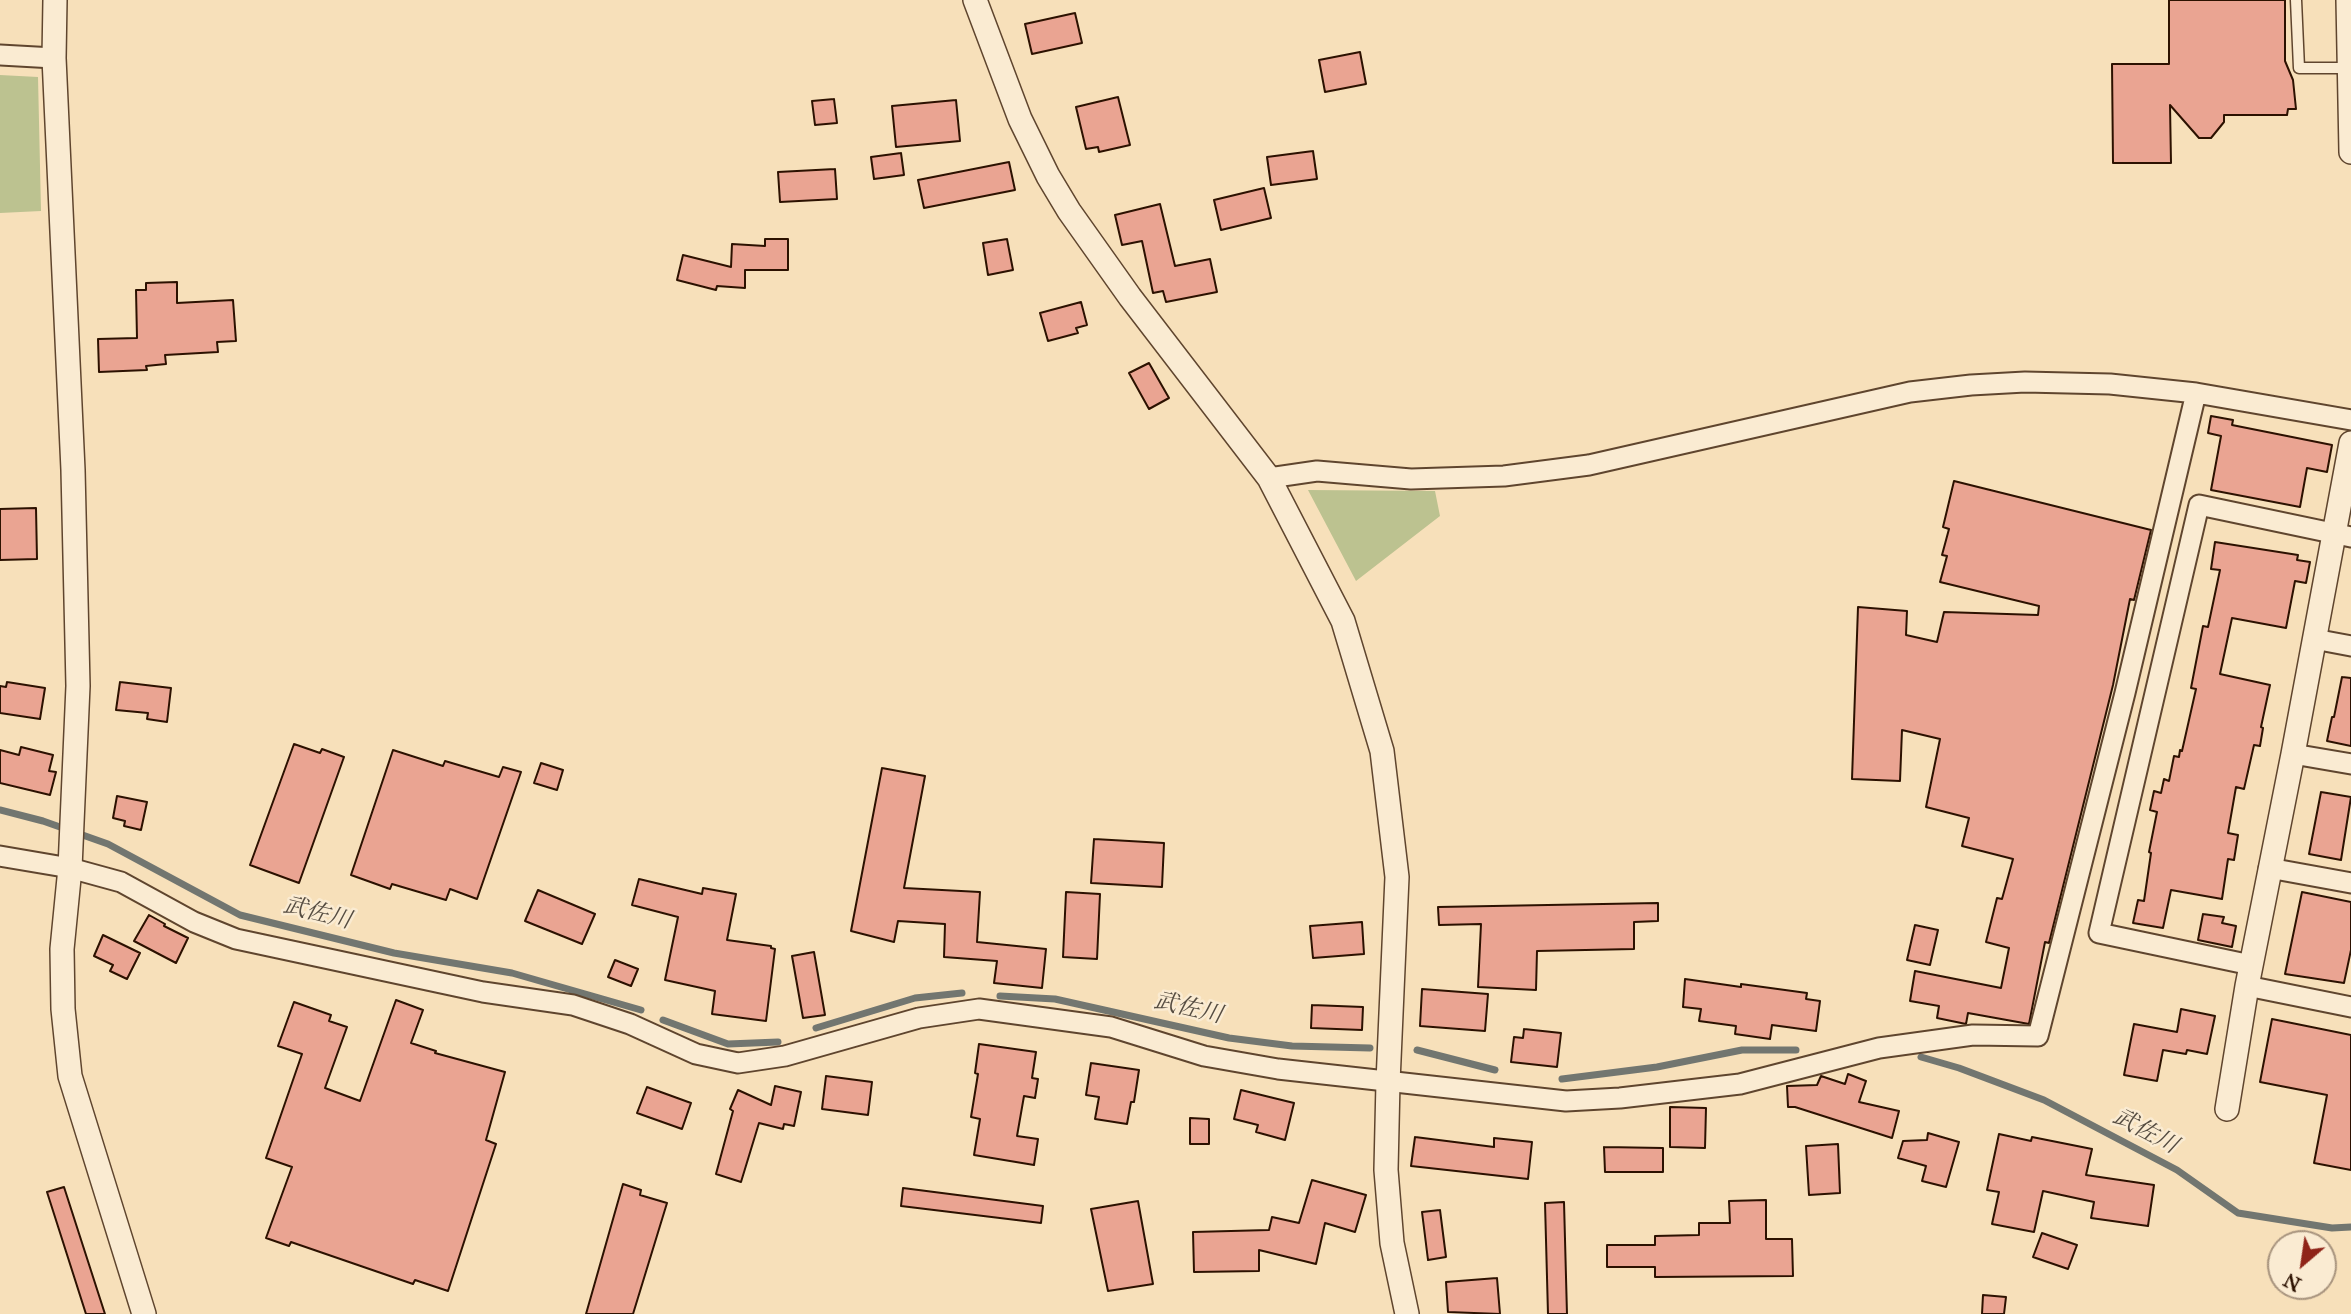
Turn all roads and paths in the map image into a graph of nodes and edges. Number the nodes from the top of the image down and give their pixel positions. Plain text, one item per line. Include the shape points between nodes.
1 (55, 0) edge
2 (975, 0) edge
3 (2296, 0) edge
4 (2348, 0) edge
5 (0, 55) edge
6 (54, 58) junction
7 (2349, 68) junction
8 (2351, 152) edge
9 (2196, 393) junction
10 (2351, 420) edge
11 (2351, 443) edge
12 (1269, 478) junction
13 (2342, 535) edge
14 (2314, 639) junction
15 (2351, 646) edge
16 (2293, 754) junction
17 (2351, 764) edge
18 (0, 856) edge
19 (71, 860) junction
20 (2269, 868) junction
21 (2351, 883) edge
22 (2249, 975) junction
23 (2351, 1007) edge
24 (1388, 1082) junction
25 (2227, 1109) dead end
26 (144, 1314) edge
27 (1407, 1314) edge

1 - 6 street
2 - 12 street via 1020,119 1055,188 1130,297
3 - 7 lane via 2299,68
4 - 7 street
5 - 6 street
6 - 19 street via 74,470 78,686
7 - 8 street
9 - 10 street
9 - 12 street via 2110,384 1971,385 1910,392 1589,464 1504,476 1411,479 1317,471
9 - 24 street via 2038,1036 1973,1035 1879,1048 1740,1084 1620,1098 1566,1101
11 - 13 street
12 - 24 street via 1343,621 1382,751 1397,877
13 - 14 street
13 - 22 street via 2199,505 2099,933
14 - 15 street
14 - 16 street
16 - 17 street
16 - 20 street
18 - 19 street
19 - 24 street via 236,939 573,1006 630,1024 696,1054 738,1063 785,1056 919,1018 979,1009 1111,1027 1241,1063
19 - 26 street via 62,948 70,1076
20 - 21 street
20 - 22 street
22 - 23 street
22 - 25 street
24 - 27 street via 1386,1170 1392,1243

